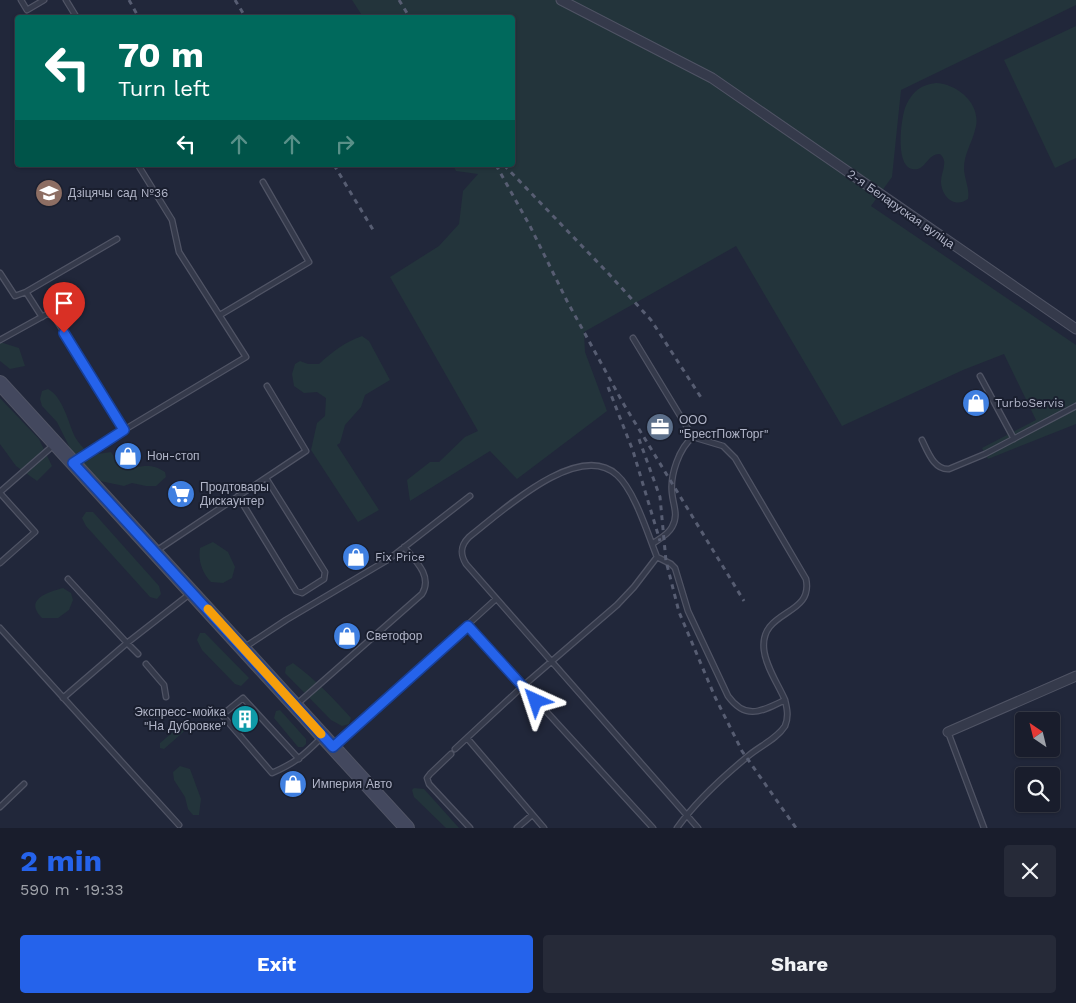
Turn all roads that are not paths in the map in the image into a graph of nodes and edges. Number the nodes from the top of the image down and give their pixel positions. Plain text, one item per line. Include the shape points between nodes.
1 (21, 0) edge
2 (44, 0) edge
3 (66, 0) edge
4 (561, 0) edge
5 (75, 15) edge
6 (139, 167) edge
7 (263, 182) dead end
8 (117, 239) dead end
9 (0, 273) edge
10 (26, 292) junction
11 (220, 315) junction
12 (42, 317) junction
13 (1076, 329) edge
14 (633, 338) dead end
15 (0, 340) edge
16 (980, 376) dead end
17 (0, 383) edge
18 (267, 386) dead end
19 (1076, 406) edge
20 (124, 430) junction
21 (693, 437) junction
22 (1014, 439) junction
23 (922, 440) dead end
24 (56, 444) junction
25 (73, 463) junction
26 (266, 478) junction
27 (0, 493) edge
28 (238, 496) junction
29 (470, 496) dead end
30 (652, 544) junction
31 (404, 547) junction
32 (155, 552) junction
33 (657, 557) junction
34 (0, 564) edge
35 (68, 579) dead end
36 (192, 592) junction
37 (496, 599) junction
38 (468, 626) junction
39 (0, 628) edge
40 (127, 643) junction
41 (244, 649) junction
42 (138, 654) dead end
43 (552, 662) junction
44 (146, 664) dead end
45 (1076, 676) edge
46 (523, 686) junction
47 (166, 697) dead end
48 (64, 698) junction
49 (785, 700) junction
50 (296, 705) junction
51 (948, 732) joint
52 (323, 736) junction
53 (467, 738) junction
54 (333, 747) junction
55 (455, 749) dead end
56 (450, 754) dead end
57 (299, 759) junction
58 (24, 784) dead end
59 (0, 806) edge
60 (532, 814) junction
61 (687, 814) junction
62 (179, 825) dead end
63 (407, 828) edge
64 (470, 828) edge
65 (517, 828) edge
66 (544, 828) edge
67 (653, 828) edge
68 (677, 828) edge
69 (698, 828) edge
70 (984, 828) edge

1 - 2 lane via 27,10
3 - 5 lane
4 - 13 street, 2-я Беларуская вуліца via 695,68 727,88
6 - 11 lane via 172,220 179,252
7 - 11 lane via 309,262
8 - 10 lane
9 - 10 lane via 15,296
10 - 12 lane
11 - 20 lane via 246,357
12 - 15 lane
12 - 20 lane via 47,314 54,316
14 - 21 lane
16 - 22 lane
17 - 24 main road
18 - 26 lane via 306,451
19 - 22 lane
20 - 25 lane
21 - 30 lane via 682,448 672,483 676,509 674,525
21 - 49 lane via 723,446 735,458 806,579 807,590 802,601 769,626 764,641 765,656
22 - 23 lane via 944,470 937,466
24 - 25 main road
24 - 27 lane
25 - 32 main road
26 - 28 lane
26 - 28 lane via 325,572 324,579 302,593 296,591
27 - 34 lane via 35,532
28 - 32 lane
29 - 31 lane
30 - 33 lane
30 - 37 lane via 632,497 618,475 603,466 570,469 526,493 461,547 463,559
31 - 41 lane
31 - 50 lane via 423,571 425,589 422,594
32 - 36 main road
33 - 43 lane via 626,596
33 - 49 lane via 675,568 693,622 733,703 750,712 761,711
35 - 40 lane
36 - 40 lane
36 - 41 main road
37 - 38 lane
37 - 43 lane
38 - 46 lane
38 - 54 lane
39 - 48 lane
40 - 42 lane
40 - 48 lane
41 - 50 main road
43 - 46 lane
43 - 61 lane
44 - 47 lane via 164,685
45 - 51 street
46 - 53 lane
46 - 67 lane
48 - 62 lane
49 - 61 lane via 788,714 782,730 747,757
50 - 52 main road
51 - 70 lane
52 - 54 main road
52 - 57 lane
53 - 55 lane
53 - 60 lane
54 - 63 main road
56 - 64 lane via 430,774 429,784
57 - 57 lane via 243,698 222,715 272,773
58 - 59 lane
60 - 65 lane
60 - 66 lane
61 - 68 lane
61 - 69 lane

